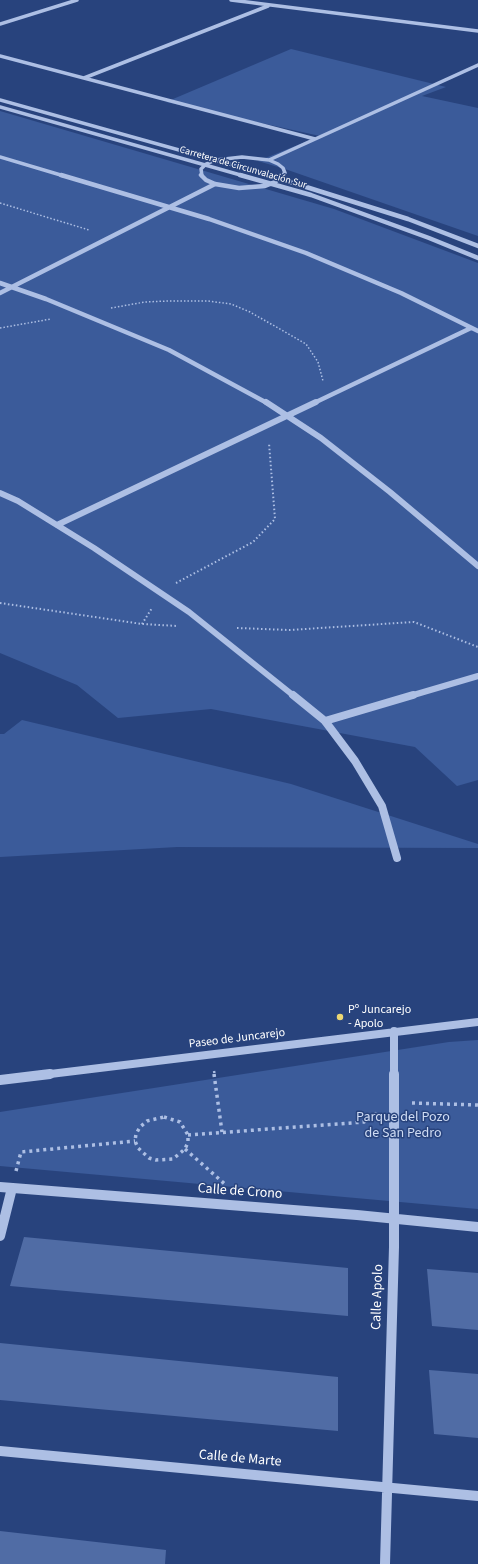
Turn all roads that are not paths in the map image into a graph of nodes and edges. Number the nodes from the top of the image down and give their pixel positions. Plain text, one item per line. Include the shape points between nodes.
1 (77, 0) edge
2 (231, 0) edge
3 (270, 5) junction
4 (0, 24) edge
5 (478, 31) edge
6 (0, 56) edge
7 (478, 65) edge
8 (84, 78) junction
9 (0, 100) edge
10 (0, 107) edge
11 (315, 139) junction
12 (0, 157) edge
13 (216, 160) junction
14 (269, 160) junction
15 (205, 165) junction
16 (281, 178) junction
17 (215, 184) junction
18 (271, 184) junction
19 (170, 208) junction
20 (478, 246) edge
21 (478, 258) edge
22 (0, 283) edge
23 (12, 287) junction
24 (0, 293) edge
25 (471, 328) junction
26 (478, 331) edge
27 (287, 416) junction
28 (0, 493) edge
29 (56, 525) junction
30 (478, 566) edge
31 (478, 676) edge
32 (325, 722) junction
33 (397, 858) dead end
34 (478, 1022) edge
35 (394, 1031) junction
36 (0, 1080) edge
37 (0, 1187) edge
38 (12, 1188) junction
39 (394, 1219) junction
40 (478, 1228) edge
41 (0, 1236) edge
42 (0, 1450) edge
43 (387, 1487) junction
44 (478, 1496) edge
45 (385, 1564) edge

1 - 4 street
2 - 3 street
3 - 5 street
3 - 8 street
6 - 8 street
7 - 11 street
8 - 11 street
9 - 13 street, Carretera de Circunvalación Sur
10 - 15 street, Carretera de Circunvalación Sur
11 - 14 street
12 - 19 street
13 - 14 street via 242,157
13 - 15 street
13 - 16 street, Carretera de Circunvalación Sur
14 - 16 street via 283,168
15 - 17 street via 201,169 201,175
15 - 18 street, Carretera de Circunvalación Sur
16 - 18 street
16 - 20 street, Carretera de Circunvalación Sur via 408,219
17 - 18 street via 239,188
17 - 19 street
18 - 21 street, Carretera de Circunvalación Sur via 370,216
19 - 23 street
19 - 25 street via 216,221 348,270
22 - 23 street
23 - 24 street
23 - 27 street via 169,350 258,397
25 - 26 street
25 - 27 street
27 - 29 street
27 - 30 street via 321,438 390,492
28 - 29 street
29 - 32 street via 189,612
31 - 32 street
32 - 33 street via 355,761 382,806
34 - 35 street, Paseo de Juncarejo
35 - 36 street, Paseo de Juncarejo
35 - 39 street, Calle Apolo
37 - 38 street, Calle de Crono
38 - 39 street, Calle de Crono
38 - 41 street
39 - 40 street, Calle de Crono
39 - 43 street, Calle Apolo
42 - 43 street, Calle de Marte
43 - 44 street, Calle de Marte
43 - 45 street, Calle Apolo

